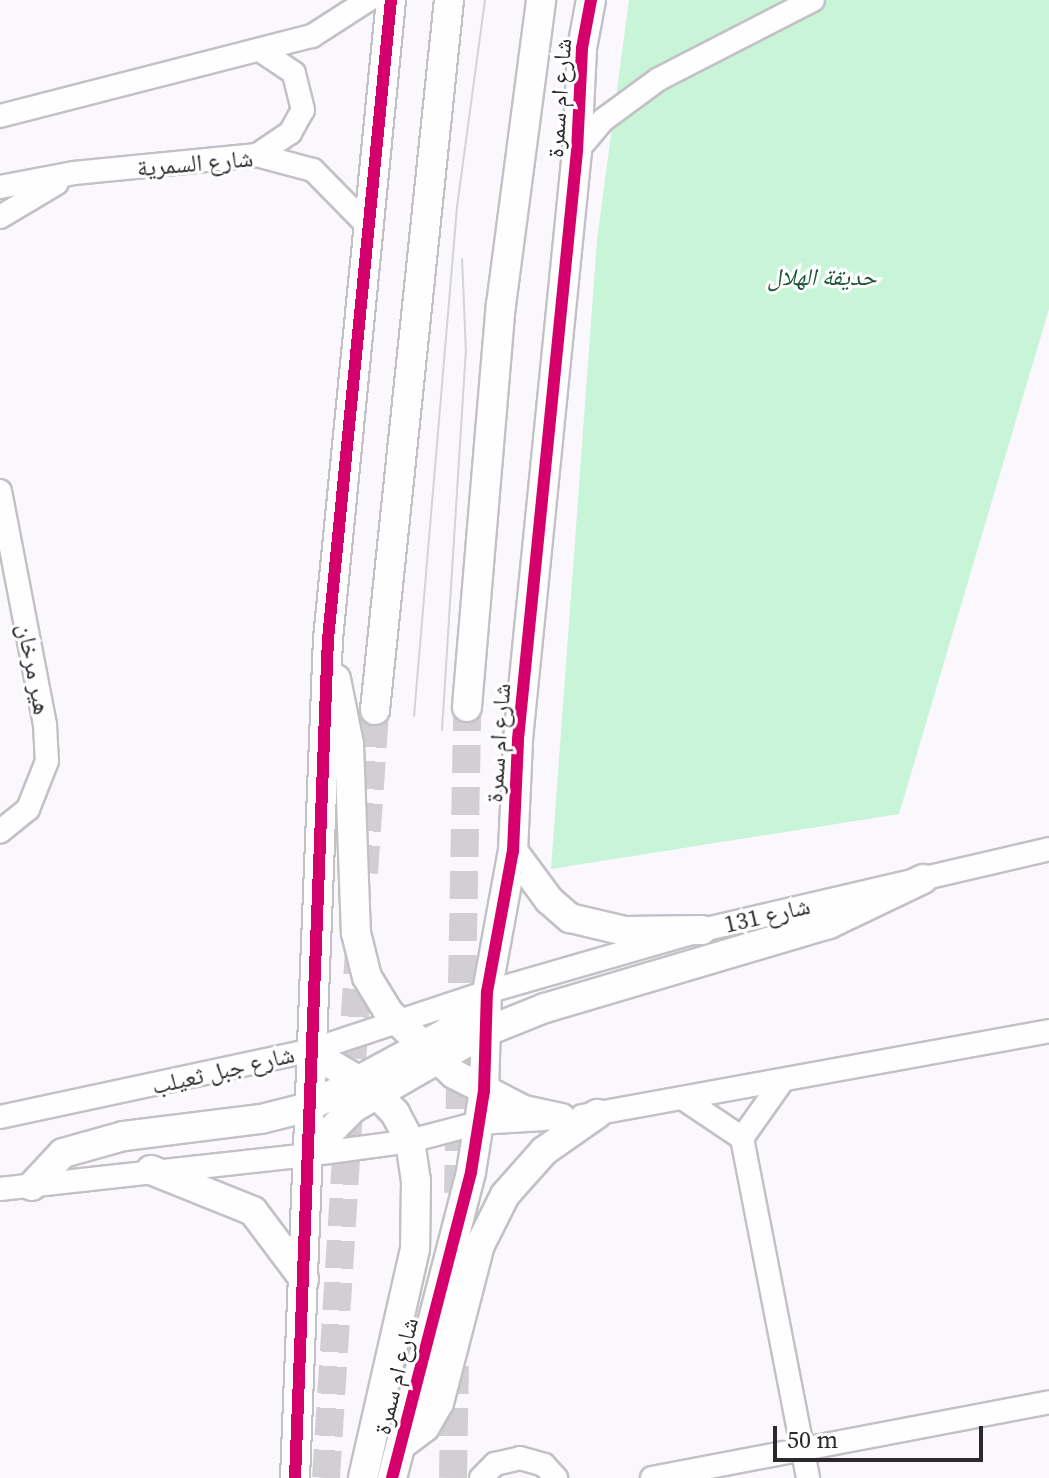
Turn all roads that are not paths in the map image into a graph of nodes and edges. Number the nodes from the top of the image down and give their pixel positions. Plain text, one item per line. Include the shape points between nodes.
1 (368, 0) edge
2 (391, 0) edge
3 (449, 0) edge
4 (541, 0) edge
5 (591, 0) edge
6 (813, 0) edge
7 (263, 52) junction
8 (0, 103) edge
9 (24, 111) junction
10 (0, 116) edge
11 (577, 151) junction
12 (257, 155) junction
13 (74, 173) junction
14 (0, 187) edge
15 (0, 217) edge
16 (367, 225) junction
17 (0, 491) edge
18 (328, 639) junction
19 (467, 707) tunnel mouth
20 (375, 710) tunnel mouth
21 (0, 832) edge
22 (1049, 849) edge
23 (513, 851) junction
24 (923, 879) junction
25 (702, 930) junction
26 (487, 992) junction
27 (399, 1024) junction
28 (1049, 1031) edge
29 (485, 1032) junction
30 (309, 1051) junction
31 (428, 1053) junction
32 (781, 1083) junction
33 (369, 1087) junction
34 (484, 1091) junction
35 (687, 1101) junction
36 (309, 1107) junction
37 (597, 1114) junction
38 (0, 1117) edge
39 (561, 1118) junction
40 (478, 1123) junction
41 (742, 1138) junction
42 (410, 1141) junction
43 (307, 1155) junction
44 (151, 1170) junction
45 (32, 1186) junction
46 (0, 1189) edge
47 (304, 1279) junction
48 (1049, 1402) edge
49 (401, 1445) junction
50 (803, 1449) junction
51 (295, 1478) edge
52 (363, 1478) edge
53 (392, 1478) edge
54 (481, 1478) edge
55 (556, 1478) edge
56 (652, 1478) edge
57 (808, 1478) edge

1 - 7 street via 333,27
2 - 16 street
3 - 20 street
4 - 19 street, شارع ام سمرة via 501,305
5 - 11 street, شارع ام سمرة via 582,48
6 - 11 street via 659,79 603,120
7 - 9 street
7 - 12 street via 294,73 303,110 290,133
8 - 9 street
9 - 10 street
11 - 23 street, شارع ام سمرة via 520,724
12 - 13 street, شارع السمرية
12 - 16 street, شارع السمرية via 313,170
13 - 14 street, شارع السمرية
13 - 15 street
16 - 18 street
17 - 21 street, هير مرخان via 47,761 28,809
18 - 27 street via 349,744 356,933 367,977
18 - 30 street
22 - 24 street, شارع 131
23 - 25 street via 549,900 570,918 625,931
23 - 26 street, شارع ام سمرة
24 - 25 street, شارع 131
24 - 29 street via 829,924 545,1008
25 - 26 street, شارع 131
26 - 27 street, شارع جبل ثعيلب
26 - 29 street, شارع ام سمرة
26 - 31 street
27 - 30 street, شارع جبل ثعيلب
27 - 31 street
28 - 32 street
29 - 31 street
29 - 34 street, شارع ام سمرة
30 - 33 street
30 - 36 street
30 - 38 street, شارع جبل ثعيلب
31 - 33 street
31 - 34 street
32 - 35 street
32 - 41 street
33 - 36 street
33 - 42 street
33 - 43 street
34 - 39 street via 524,1110
34 - 40 street, شارع ام سمرة
35 - 37 street
35 - 41 street
36 - 43 street
36 - 45 street via 261,1119 124,1136 63,1153
37 - 39 street
37 - 49 street via 544,1151 505,1195 480,1245 439,1403 425,1427
39 - 40 street
40 - 42 street
40 - 49 street, شارع ام سمرة via 471,1172
41 - 50 street
42 - 43 street
42 - 52 street via 417,1196 415,1249
43 - 44 street
43 - 47 street
44 - 45 street
44 - 47 street via 253,1211
45 - 46 street
47 - 51 street
48 - 50 street
49 - 53 street, شارع ام سمرة
50 - 56 street
50 - 57 street
54 - 55 street via 495,1464 520,1458 544,1465

